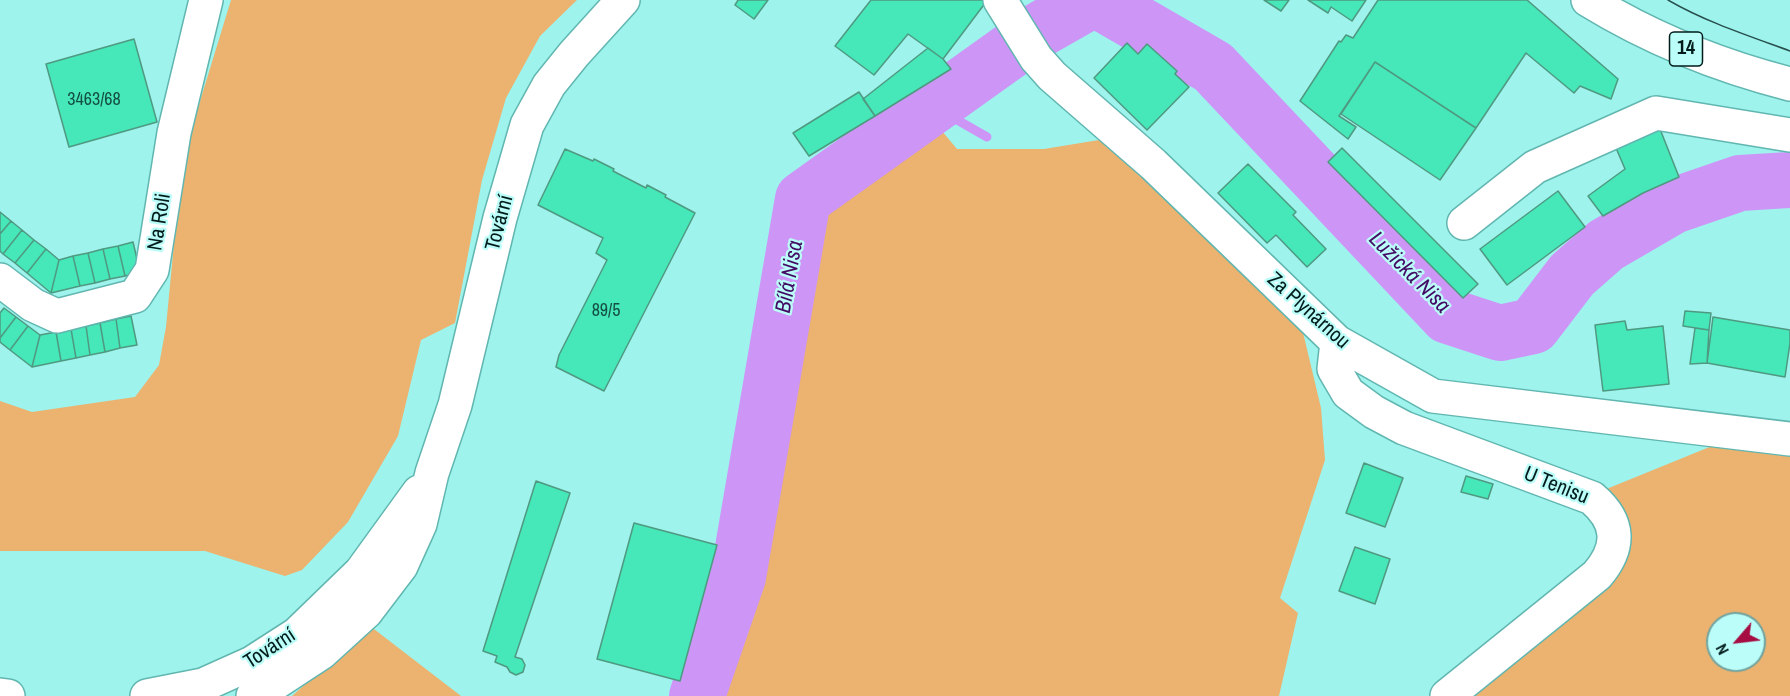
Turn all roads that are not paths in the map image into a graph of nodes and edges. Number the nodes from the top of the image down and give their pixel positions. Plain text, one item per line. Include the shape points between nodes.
1 (206, 0) edge
2 (623, 0) edge
3 (1588, 0) edge
4 (1002, 3) edge
5 (1790, 84) edge
6 (1790, 135) edge
7 (1464, 223) dead end
8 (0, 280) edge
9 (1337, 342) junction
10 (1790, 439) edge
11 (432, 473) junction
12 (321, 653) junction
13 (199, 691) edge
14 (0, 695) edge
15 (8, 696) edge
16 (147, 696) edge
17 (253, 696) edge
18 (274, 696) edge
19 (1447, 696) edge

1 - 8 street, Na Roli via 174,133 152,270 135,296 57,316 33,305
2 - 11 street, Tovární via 549,86 527,125 455,405
3 - 5 street, 14 via 1654,36 1704,57
4 - 9 street, Za Plynárnou via 1036,58 1067,90 1153,164
6 - 7 street via 1656,113 1535,167
9 - 10 street, Za Plynárnou via 1433,396
9 - 19 street, U Tenisu via 1334,369 1348,393 1374,412 1404,428 1592,498 1603,508 1613,527 1612,550 1597,575
11 - 12 street, Tovární via 420,524 401,566 366,612
11 - 13 street, Tovární via 361,572 297,634
12 - 17 street, Tovární
12 - 18 street
13 - 16 street, Tovární
14 - 15 street

